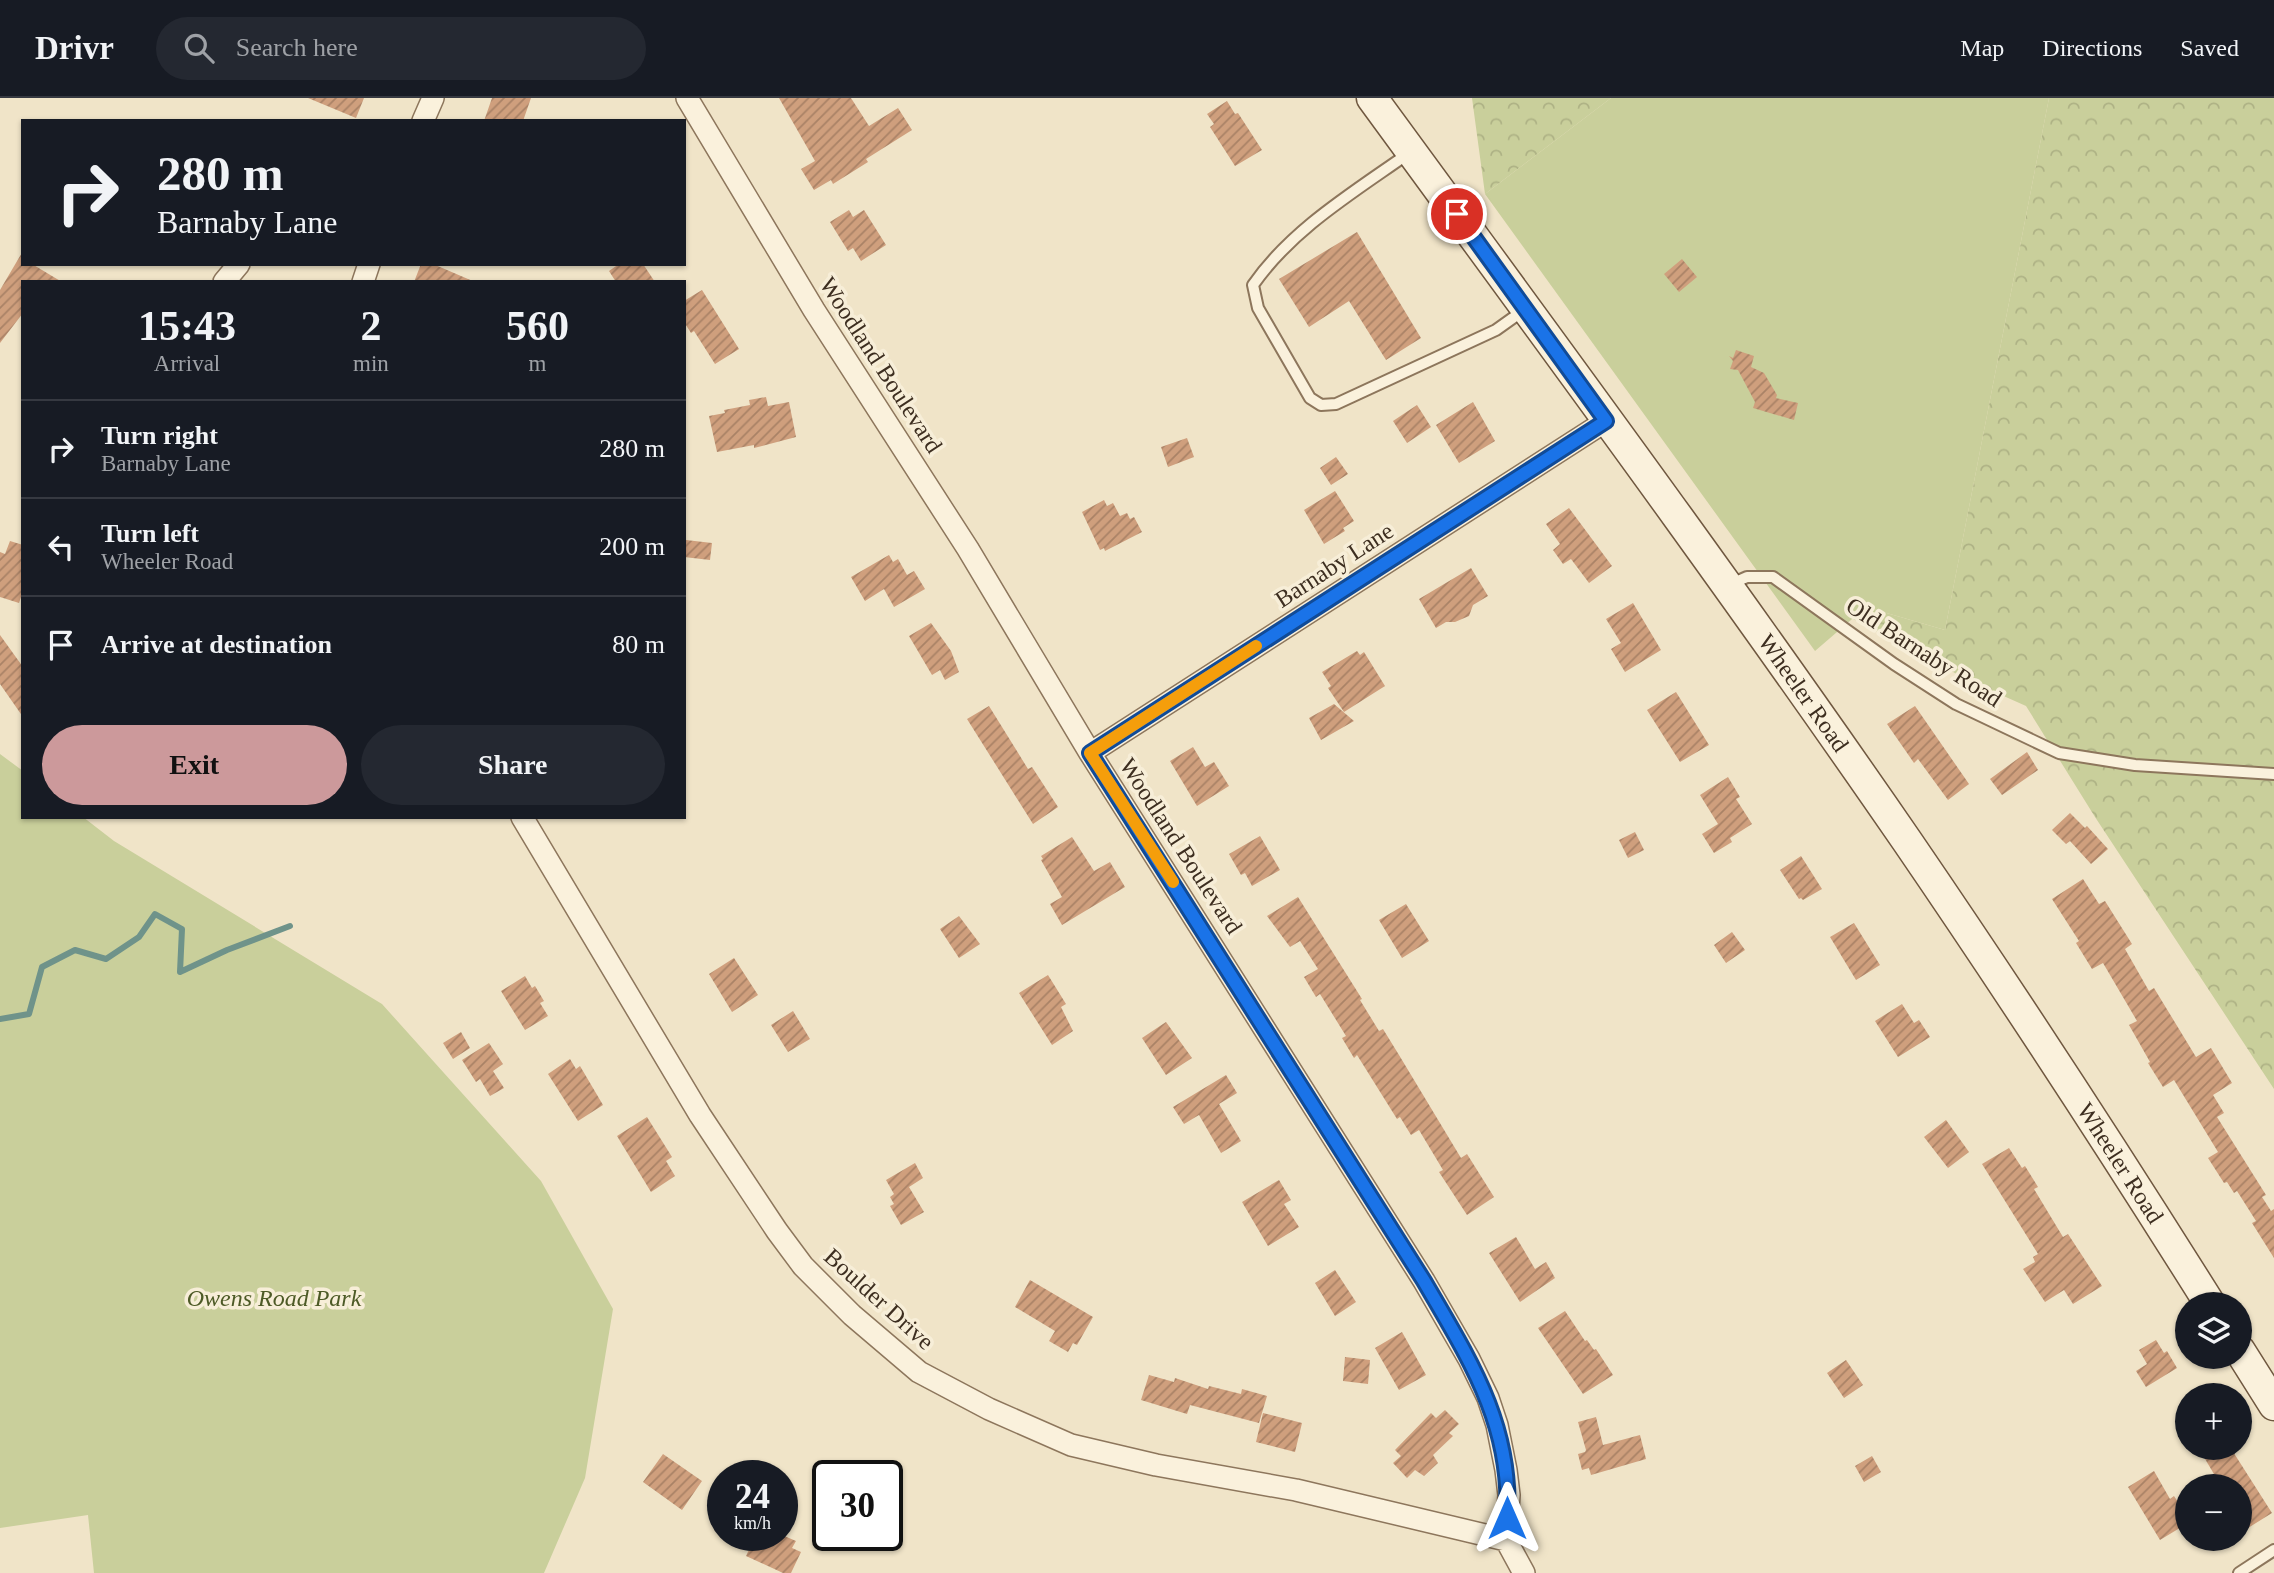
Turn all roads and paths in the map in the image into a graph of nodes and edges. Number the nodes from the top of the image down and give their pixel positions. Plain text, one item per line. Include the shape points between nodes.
1 (433, 98) edge
2 (687, 98) edge
3 (1372, 98) edge
4 (424, 119) edge
5 (1411, 151) junction
6 (237, 266) edge
7 (226, 280) edge
8 (1525, 309) junction
9 (1606, 421) junction
10 (1726, 586) junction
11 (1090, 753) junction
12 (2274, 774) edge
13 (523, 819) edge
14 (2202, 1292) edge
15 (2251, 1369) edge
16 (2274, 1405) edge
17 (1506, 1540) junction
18 (2274, 1550) edge
19 (1524, 1573) edge
20 (2239, 1573) edge

1 - 4 street
2 - 11 street, Woodland Boulevard
3 - 5 main road, Wheeler Road
5 - 8 main road, Wheeler Road
5 - 8 lane via 1300,233 1253,285 1258,308 1310,398 1321,405 1336,404 1496,330
6 - 7 street
8 - 9 main road, Wheeler Road
9 - 10 main road, Wheeler Road
9 - 11 street, Barnaby Lane
10 - 12 lane, Old Barnaby Road via 1747,577 1773,577 1956,704 2059,753 2135,765
10 - 14 main road, Wheeler Road via 1912,849
11 - 17 street, Woodland Boulevard via 1469,1359 1488,1398 1499,1436 1509,1495
13 - 17 street, Boulder Drive via 700,1115 777,1231 803,1266 852,1315 919,1372 1071,1445 1296,1490
15 - 16 main road
17 - 19 street
18 - 20 lane

